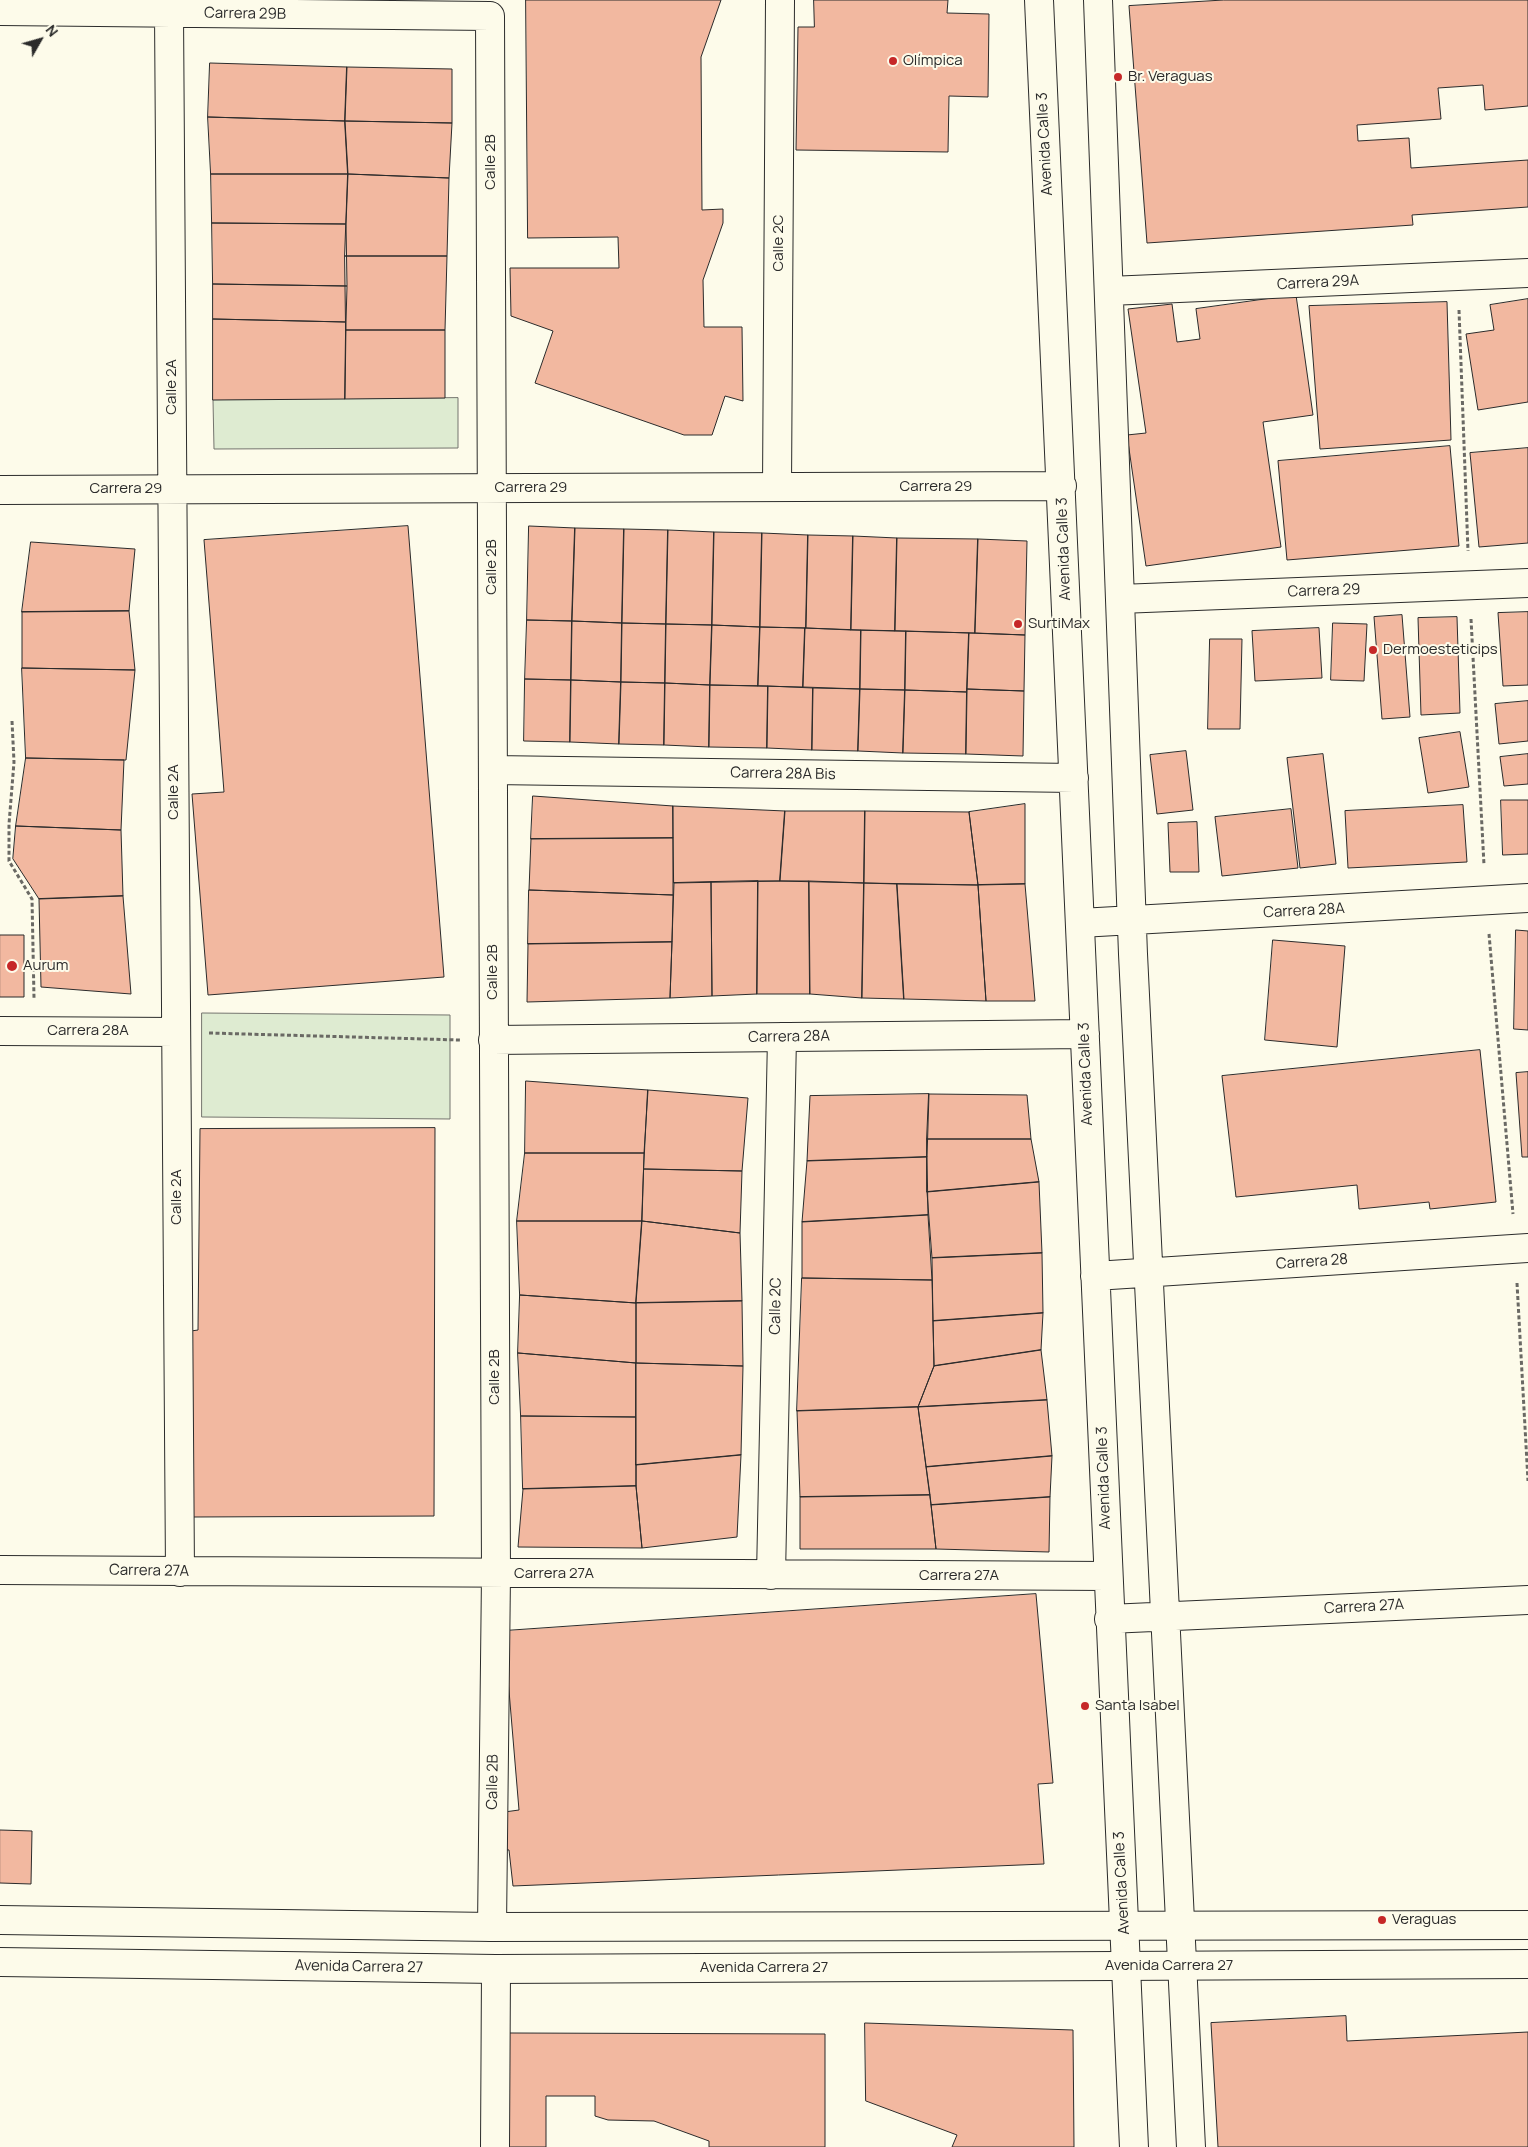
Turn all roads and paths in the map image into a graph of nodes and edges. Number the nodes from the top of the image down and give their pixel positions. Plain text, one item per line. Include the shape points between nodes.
1 (780, 0) edge
2 (1038, 0) edge
3 (1098, 0) edge
4 (0, 11) edge
5 (169, 13) junction
6 (490, 16) joint
7 (1528, 273) edge
8 (1109, 292) junction
9 (1062, 486) junction
10 (777, 487) junction
11 (492, 488) junction
12 (172, 489) junction
13 (0, 490) edge
14 (1528, 584) edge
15 (1120, 599) junction
16 (12, 721) dead end
17 (493, 770) junction
18 (1074, 778) junction
19 (1528, 898) edge
20 (1132, 920) junction
21 (1080, 923) junction
22 (0, 1031) edge
23 (34, 1031) junction
24 (176, 1032) junction
25 (1085, 1034) junction
26 (782, 1037) junction
27 (493, 1040) junction
28 (1528, 1248) edge
29 (1149, 1273) junction
30 (1095, 1276) junction
31 (0, 1570) edge
32 (180, 1572) junction
33 (496, 1574) junction
34 (771, 1575) junction
35 (1108, 1576) junction
36 (1528, 1600) edge
37 (1165, 1617) junction
38 (1109, 1619) junction
39 (0, 1920) edge
40 (1528, 1925) edge
41 (1124, 1926) junction
42 (1180, 1926) junction
43 (492, 1927) junction
44 (0, 1962) edge
45 (1528, 1964) edge
46 (1126, 1966) junction
47 (1182, 1966) junction
48 (496, 1969) junction
49 (495, 2147) edge
50 (1134, 2147) edge
51 (1191, 2147) edge

1 - 10 street, Calle 2C
2 - 9 street, Avenida Calle 3
3 - 8 street
4 - 5 street, Carrera 29B
5 - 6 street, Carrera 29B
5 - 12 street, Calle 2A
6 - 11 street, Calle 2B
7 - 8 street, Carrera 29A
8 - 15 street
9 - 10 street, Carrera 29
9 - 18 street, Avenida Calle 3
10 - 11 street, Carrera 29
11 - 12 street, Carrera 29
11 - 17 street, Calle 2B
12 - 13 street, Carrera 29
12 - 24 street, Calle 2A
14 - 15 street, Carrera 29
15 - 20 street
16 - 23 path via 14,762 9,861 32,900
17 - 18 street, Carrera 28A Bis
17 - 27 street, Calle 2B
18 - 21 street, Avenida Calle 3
19 - 20 street, Carrera 28A
20 - 21 street, Carrera 28A
20 - 29 street
21 - 25 street, Avenida Calle 3
22 - 23 street, Carrera 28A
23 - 24 street, Carrera 28A
24 - 27 path
24 - 32 street, Calle 2A
25 - 26 street, Carrera 28A
25 - 30 street, Avenida Calle 3
26 - 27 street, Carrera 28A
26 - 34 street, Calle 2C
27 - 33 street, Calle 2B
28 - 29 street, Carrera 28
29 - 30 street, Carrera 28
29 - 37 street
30 - 35 street, Avenida Calle 3
31 - 32 street, Carrera 27A
32 - 33 street, Carrera 27A
33 - 34 street, Carrera 27A
33 - 43 street, Calle 2B
34 - 35 street, Carrera 27A
35 - 38 street, Avenida Calle 3
36 - 37 street, Carrera 27A
37 - 38 street, Carrera 27A
37 - 42 street
38 - 41 street, Avenida Calle 3
39 - 43 street
40 - 42 street
41 - 42 street
41 - 43 street
41 - 46 street, Avenida Calle 3
42 - 47 street
44 - 48 street, Avenida Carrera 27
45 - 47 street, Avenida Carrera 27
46 - 47 street, Avenida Carrera 27
46 - 48 street, Avenida Carrera 27
46 - 50 street, Avenida Calle 3
47 - 51 street
48 - 49 street

